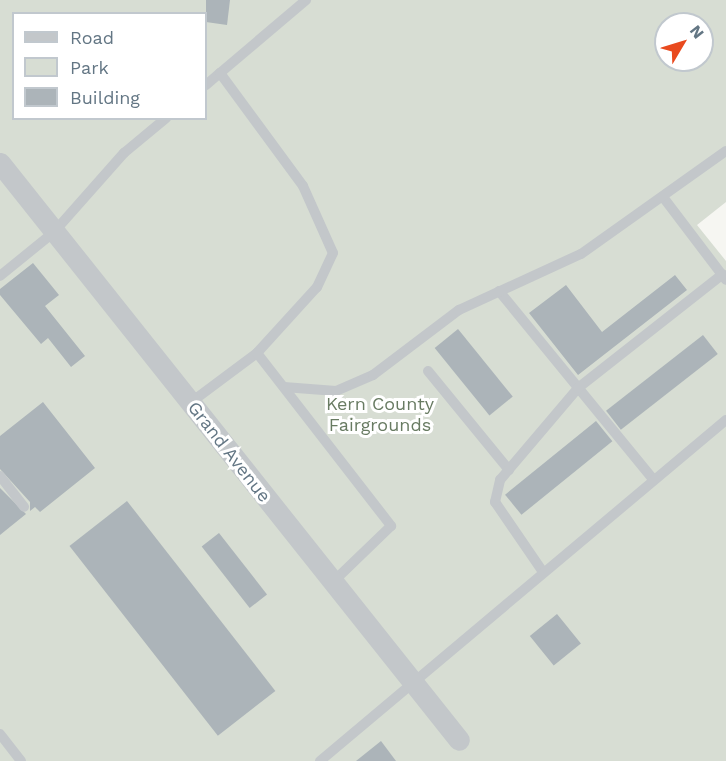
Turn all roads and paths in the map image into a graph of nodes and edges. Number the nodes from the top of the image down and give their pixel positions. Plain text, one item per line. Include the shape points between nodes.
1 (306, 0) edge
2 (220, 73) junction
3 (207, 84) edge
4 (164, 120) edge
5 (726, 151) edge
6 (0, 163) edge
7 (663, 196) junction
8 (54, 232) junction
9 (0, 276) edge
10 (724, 277) edge
11 (499, 291) junction
12 (257, 353) junction
13 (428, 371) dead end
14 (284, 387) junction
15 (578, 388) junction
16 (190, 403) junction
17 (726, 420) edge
18 (509, 470) junction
19 (0, 476) edge
20 (652, 478) junction
21 (24, 507) dead end
22 (543, 572) junction
23 (332, 583) junction
24 (412, 684) junction
25 (0, 734) edge
26 (459, 740) dead end
27 (21, 761) edge
28 (320, 761) edge

1 - 2 lane
2 - 3 lane
2 - 12 lane via 303,186 333,253 317,287
4 - 8 lane via 124,153
5 - 7 lane
6 - 8 street, Grand Avenue
7 - 10 lane
7 - 11 lane via 580,254
8 - 9 lane
8 - 16 street, Grand Avenue
10 - 15 lane
11 - 14 lane via 459,310 373,375 336,391
11 - 15 lane
12 - 14 lane
12 - 16 lane
13 - 18 lane
14 - 23 lane via 391,526
15 - 18 lane
15 - 20 lane
16 - 23 street, Grand Avenue
17 - 20 lane
18 - 22 lane via 495,502
19 - 21 lane
20 - 22 lane
22 - 24 lane
23 - 24 street, Grand Avenue
24 - 26 street, Grand Avenue
24 - 28 lane
25 - 27 lane

